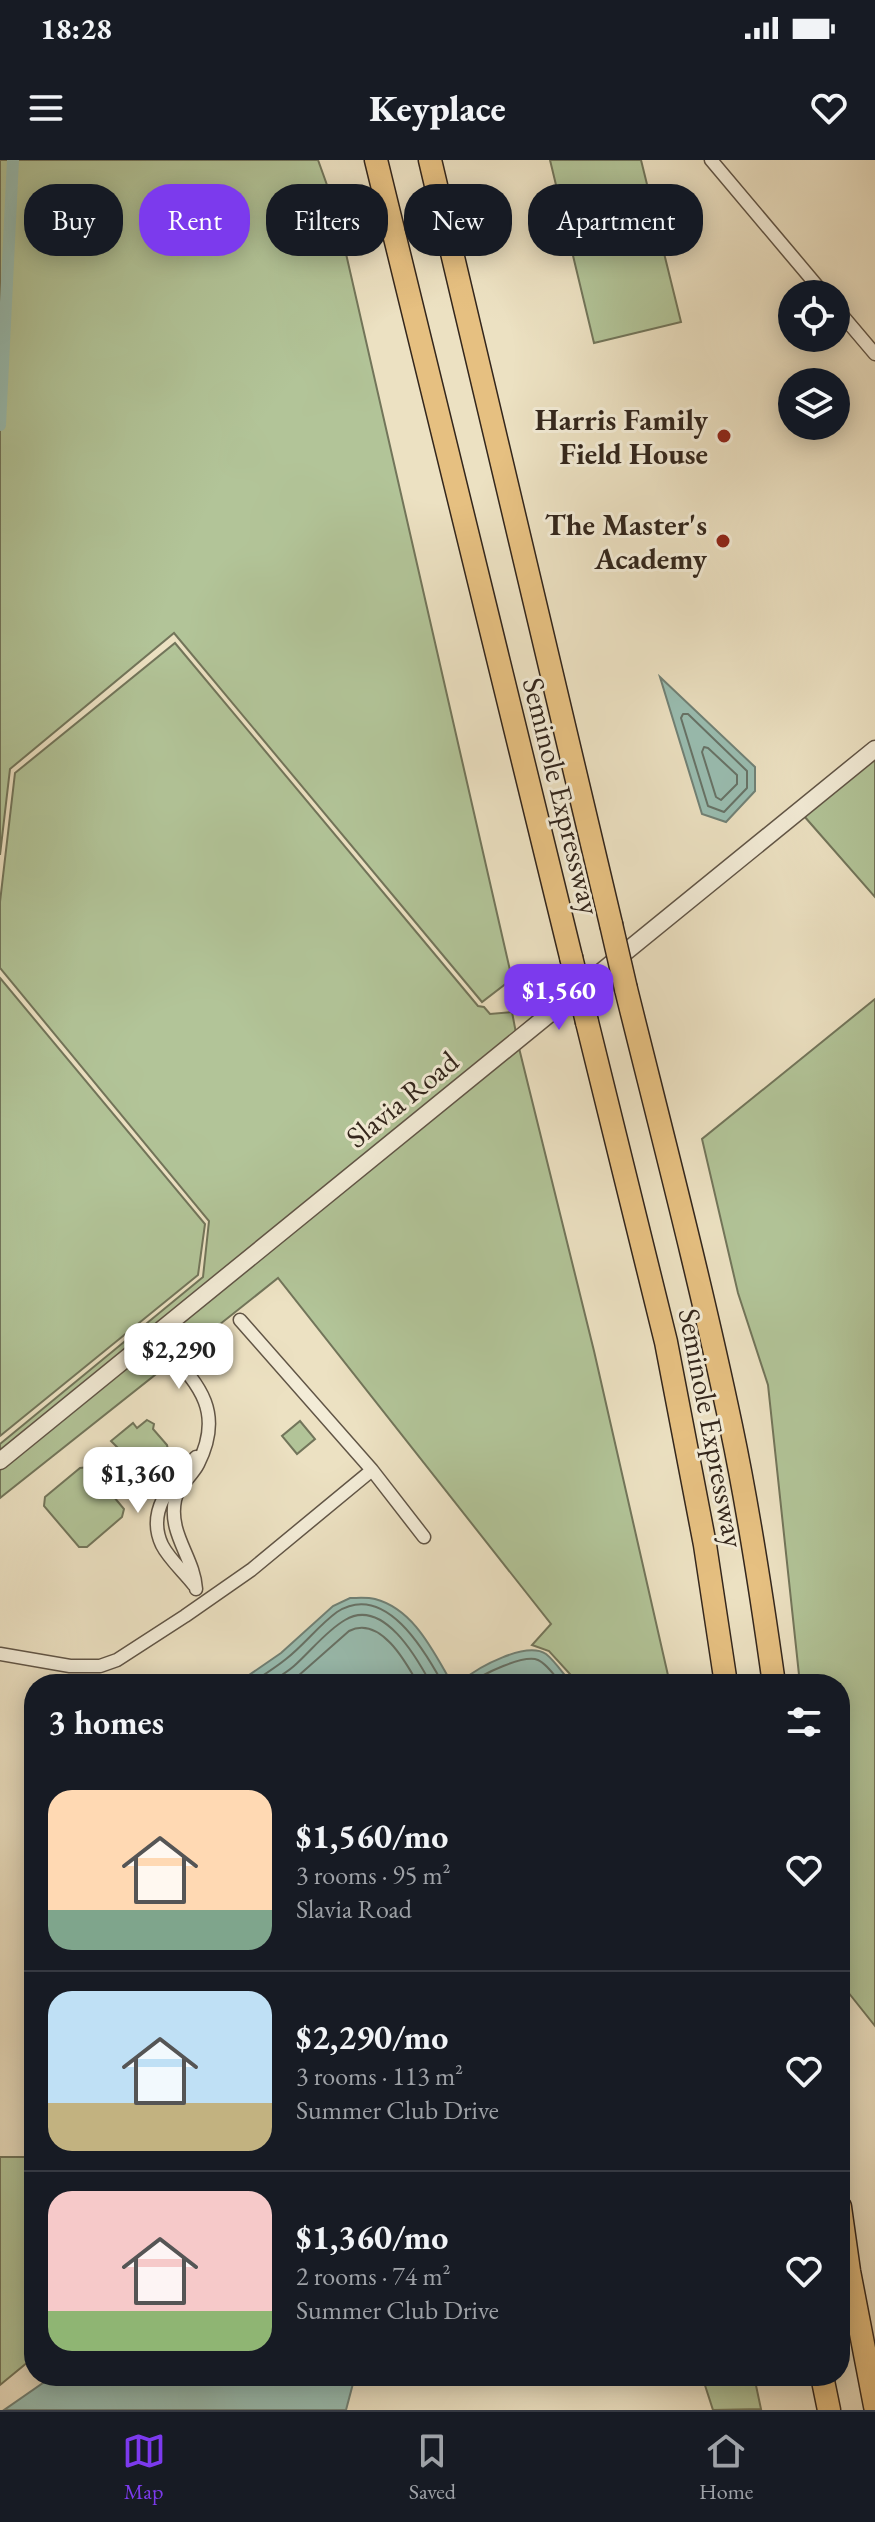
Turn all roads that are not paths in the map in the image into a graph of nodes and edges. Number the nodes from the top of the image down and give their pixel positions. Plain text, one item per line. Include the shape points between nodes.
1 (376, 160) edge
2 (711, 160) edge
3 (431, 163) edge
4 (812, 280) edge
5 (850, 325) edge
6 (875, 354) edge
7 (875, 749) edge
8 (240, 1320) dead end
9 (155, 1336) junction
10 (0, 1461) edge
11 (372, 1470) junction
12 (424, 1537) dead end
13 (206, 1600) junction
14 (0, 1654) edge
15 (724, 1674) edge
16 (773, 1674) edge
17 (850, 2276) edge
18 (824, 2386) edge
19 (875, 2406) edge
20 (829, 2410) edge

1 - 15 highway, Seminole Expressway, bridge via 666,1342
2 - 4 street
3 - 16 highway, Seminole Expressway, bridge via 732,1429
5 - 6 street
7 - 9 street, Slavia Road
8 - 11 street
9 - 10 street, Slavia Road
9 - 13 street via 197,1383 208,1406 204,1448 175,1497 174,1515 196,1589
11 - 12 street
11 - 13 street via 251,1570
13 - 14 street via 100,1666
17 - 19 highway
18 - 20 highway

